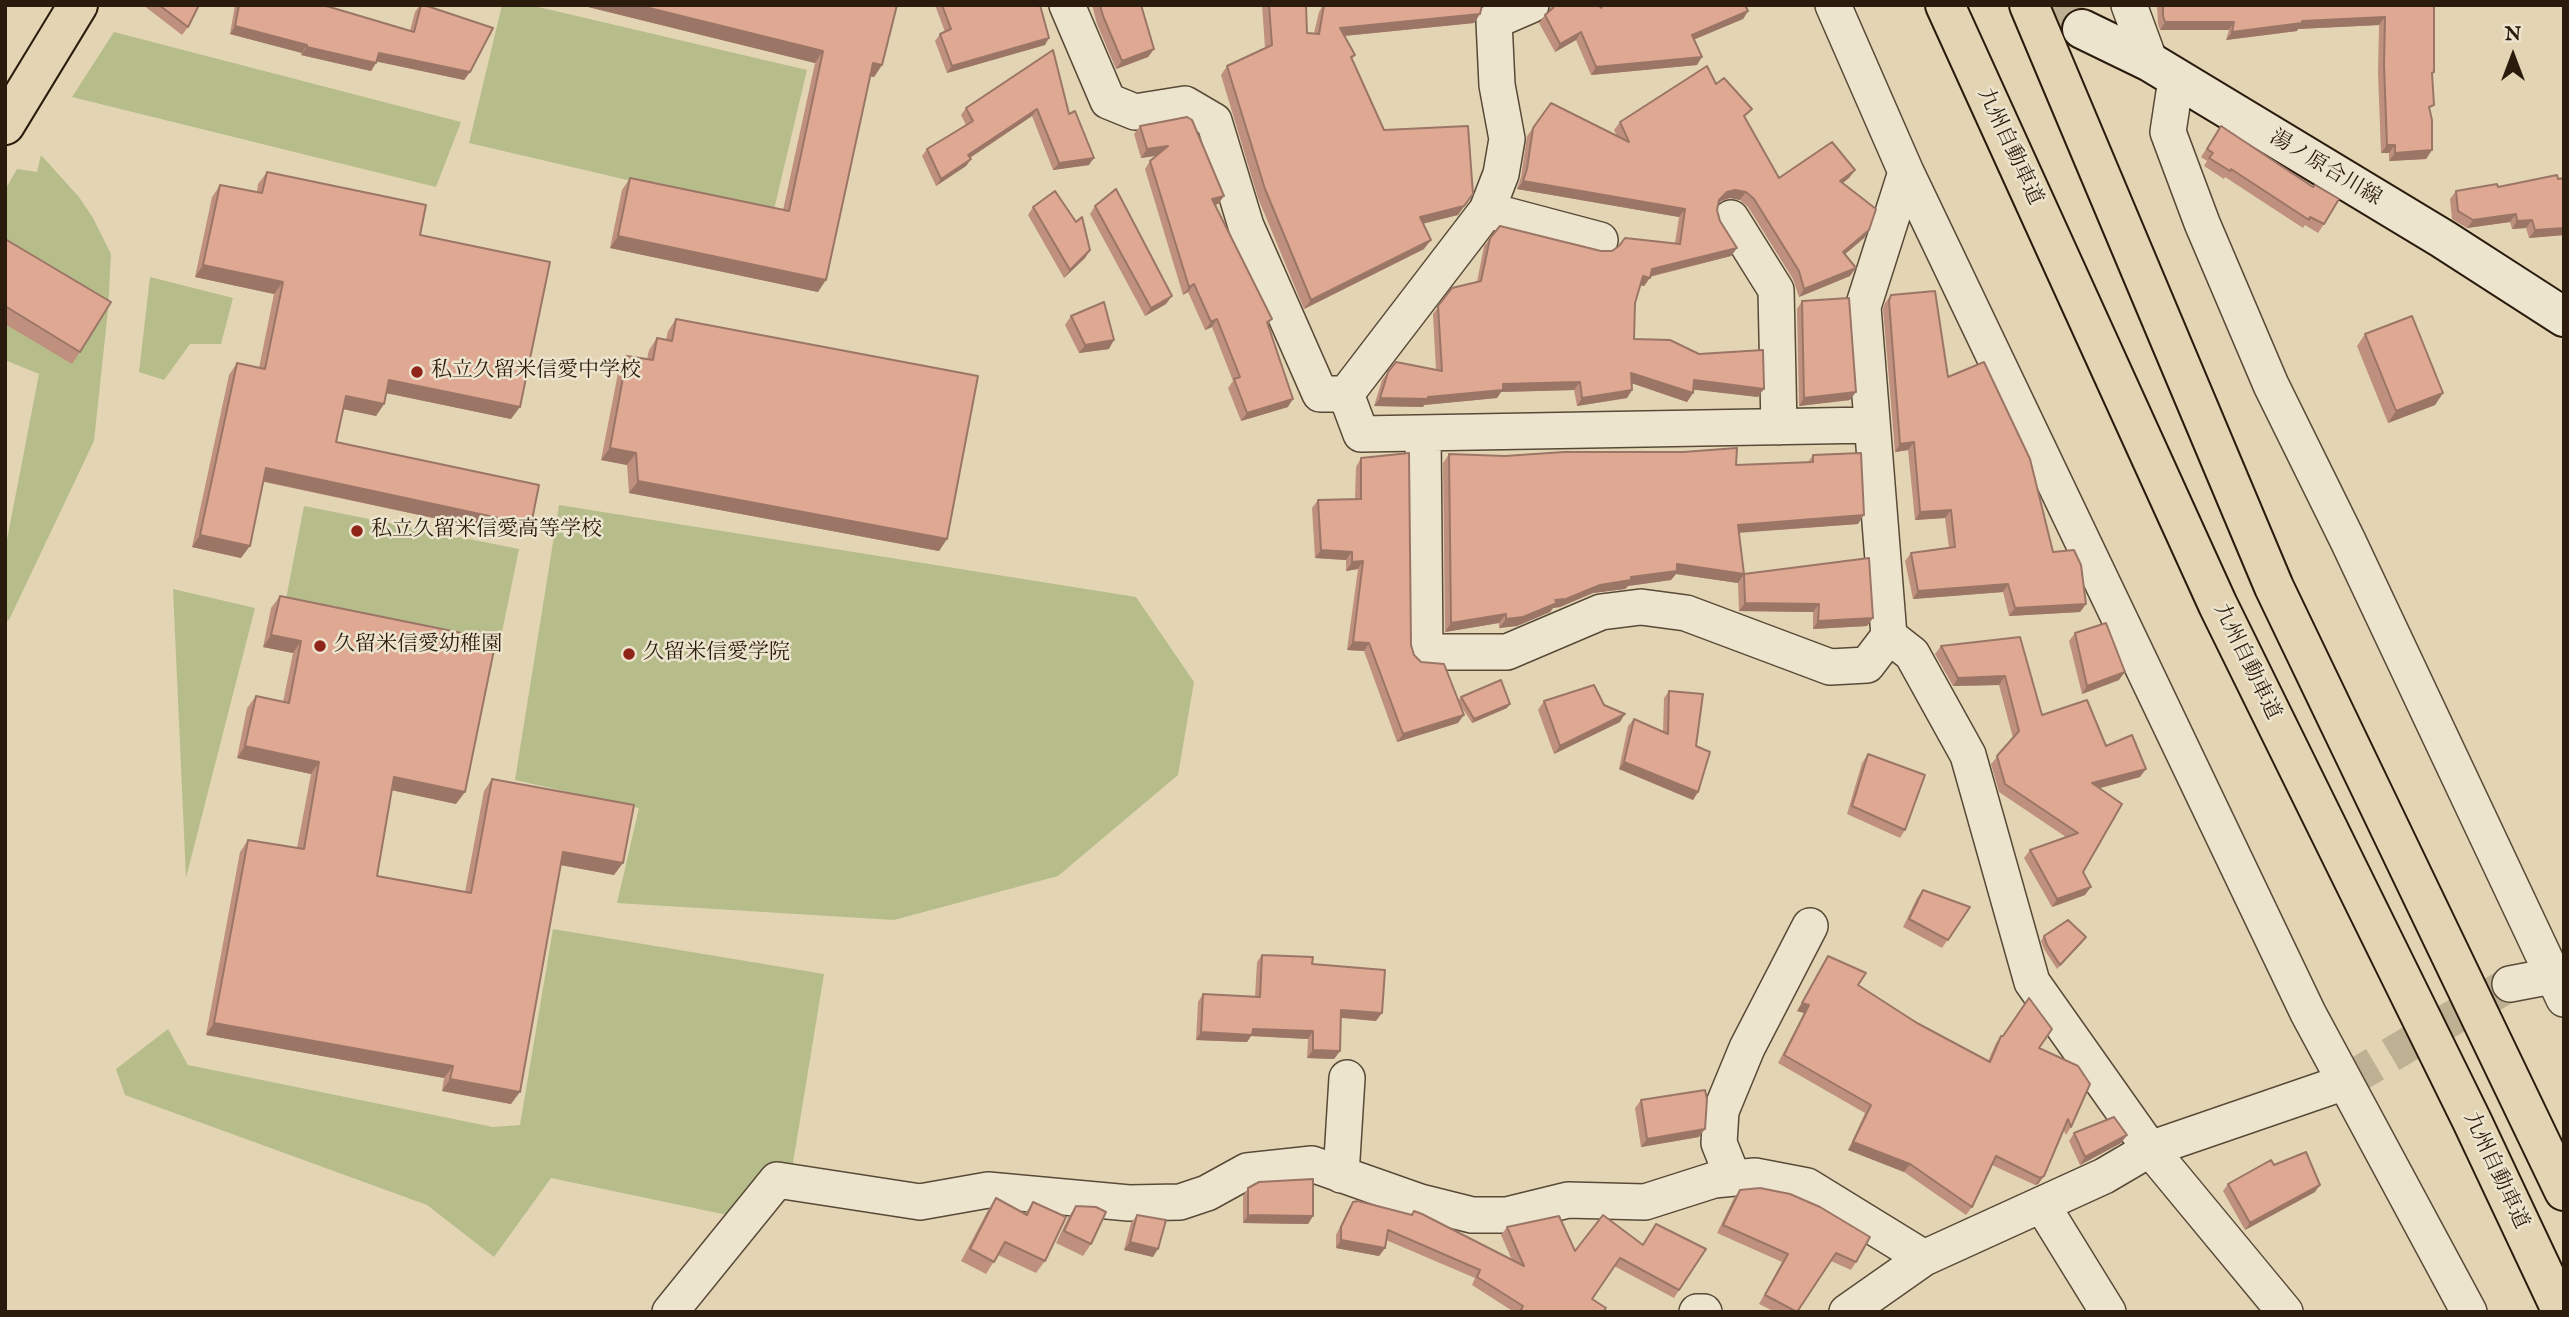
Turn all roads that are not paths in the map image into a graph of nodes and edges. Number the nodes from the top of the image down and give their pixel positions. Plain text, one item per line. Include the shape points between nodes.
1 (78, 5) edge
2 (1067, 5) edge
3 (1531, 5) edge
4 (1833, 5) edge
5 (1945, 5) edge
6 (2029, 5) edge
7 (2129, 5) edge
8 (2082, 29) tunnel mouth
9 (2163, 71) junction
10 (5, 125) edge
11 (1906, 172) junction
12 (1487, 210) junction
13 (1731, 218) dead end
14 (1600, 240) dead end
15 (2564, 317) edge
16 (1346, 394) junction
17 (1872, 425) junction
18 (1779, 426) junction
19 (1423, 433) junction
20 (1889, 636) junction
21 (1810, 926) dead end
22 (2510, 984) tunnel mouth
23 (2558, 988) edge
24 (1347, 1078) dead end
25 (2345, 1082) junction
26 (2150, 1149) junction
27 (1341, 1175) junction
28 (1733, 1178) junction
29 (2564, 1191) edge
30 (2042, 1205) junction
31 (1924, 1258) junction
32 (670, 1312) edge
33 (1697, 1312) edge
34 (1704, 1312) edge
35 (1847, 1312) edge
36 (2108, 1312) edge
37 (2286, 1312) edge
38 (2469, 1312) edge
39 (2561, 1312) edge

1 - 10 main road
2 - 16 street via 1108,102 1135,112 1185,104 1214,121 1246,226 1320,394
3 - 12 street via 1494,21 1497,85 1507,139 1501,174
4 - 11 street
5 - 39 main road, 九州自動車道 via 2218,606
6 - 29 main road via 2274,587
7 - 9 street
8 - 9 main road, 湯ノ原合川線
9 - 15 main road, 湯ノ原合川線
9 - 23 street via 2168,132 2271,385
11 - 17 street via 1863,307
11 - 25 street via 2181,751
12 - 14 street
12 - 16 street
13 - 18 street via 1776,290
16 - 19 street via 1361,434
17 - 18 street
17 - 20 street
18 - 19 street
19 - 20 street via 1425,652 1507,652 1601,612 1641,607 1686,613 1830,667 1867,665
20 - 26 street via 1912,654 1968,755 2032,982
21 - 28 street via 1747,1048 1721,1111 1719,1143
22 - 23 street
24 - 27 street
25 - 26 street
25 - 38 street
26 - 30 street
26 - 37 street
27 - 28 street via 1472,1215 1507,1215 1568,1200 1645,1202
27 - 32 street via 1312,1164 1247,1171 1180,1202 1129,1203 988,1190 920,1202 776,1180
28 - 31 street via 1755,1176 1807,1186
30 - 31 street
30 - 36 street
31 - 35 street
33 - 34 street

